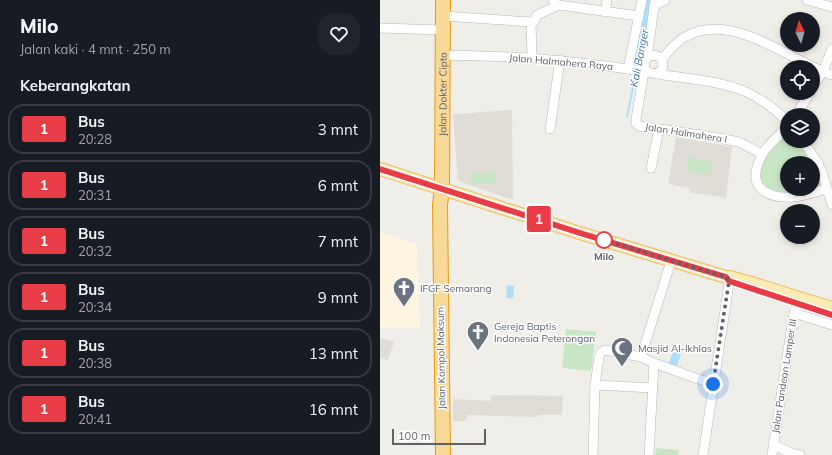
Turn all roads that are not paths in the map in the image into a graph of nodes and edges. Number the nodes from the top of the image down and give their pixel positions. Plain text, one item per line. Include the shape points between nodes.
1 (443, 0) edge
2 (607, 0) edge
3 (642, 0) edge
4 (666, 0) edge
5 (807, 0) edge
6 (555, 2) edge
7 (655, 3) edge
8 (574, 4) edge
9 (832, 7) edge
10 (605, 12) junction
11 (443, 16) junction
12 (639, 16) junction
13 (532, 23) junction
14 (380, 28) edge
15 (443, 30) junction
16 (832, 49) edge
17 (442, 55) junction
18 (532, 58) junction
19 (647, 58) junction
20 (662, 59) junction
21 (560, 60) junction
22 (642, 71) junction
23 (823, 72) junction
24 (832, 75) edge
25 (820, 76) edge
26 (780, 114) edge
27 (550, 129) dead end
28 (659, 129) junction
29 (780, 135) edge
30 (808, 148) edge
31 (762, 154) junction
32 (651, 168) dead end
33 (380, 169) edge
34 (442, 188) junction
35 (827, 189) junction
36 (832, 205) edge
37 (672, 261) junction
38 (728, 278) junction
39 (797, 304) junction
40 (832, 308) edge
41 (832, 315) edge
42 (832, 325) edge
43 (641, 357) junction
44 (654, 363) junction
45 (713, 384) junction
46 (595, 385) junction
47 (652, 388) junction
48 (773, 445) junction
49 (443, 455) edge
50 (593, 455) edge
51 (648, 455) edge
52 (703, 455) edge
53 (772, 455) edge
54 (800, 455) edge

1 - 11 highway, Jalan Dokter Cipto
2 - 10 street
3 - 12 street
4 - 7 street
5 - 9 street
6 - 8 street
6 - 13 street via 537,15
7 - 19 street
8 - 10 street
10 - 12 street
11 - 13 street
11 - 15 highway, Jalan Dokter Cipto
12 - 22 street
13 - 18 street
14 - 15 street
15 - 17 highway, Jalan Dokter Cipto
16 - 23 street
17 - 18 street, Jalan Halmahera Raya
17 - 34 highway, Jalan Dokter Cipto
18 - 21 street, Jalan Halmahera Raya
19 - 20 street via 655,55
19 - 22 street
20 - 22 street via 663,68
20 - 23 street via 683,38 695,32 721,29 738,32 777,48
21 - 22 street, Jalan Halmahera Raya
21 - 27 street
22 - 26 street, Jalan Halmahera Raya via 718,84 745,92
22 - 28 street, Jalan Halmahera I via 636,123 639,126
23 - 24 street
23 - 25 street
28 - 31 street, Jalan Halmahera I via 739,142
28 - 32 street
29 - 31 street
30 - 35 street via 818,163
31 - 35 street via 756,171 756,180 758,187 765,192 795,197
33 - 34 main road
34 - 37 main road
34 - 49 highway, Jalan Kompol Maksum via 440,246
35 - 36 street
37 - 38 main road
37 - 43 street
38 - 39 main road
38 - 45 street
39 - 40 main road
39 - 41 main road
39 - 42 street
39 - 48 street, Jalan Pandean Lamper III
43 - 44 street
43 - 46 street via 609,350 601,352
44 - 45 street
44 - 47 street
45 - 52 street
46 - 47 street
46 - 50 street
47 - 51 street
48 - 53 street, Jalan Pandean Lamper III
48 - 54 street

